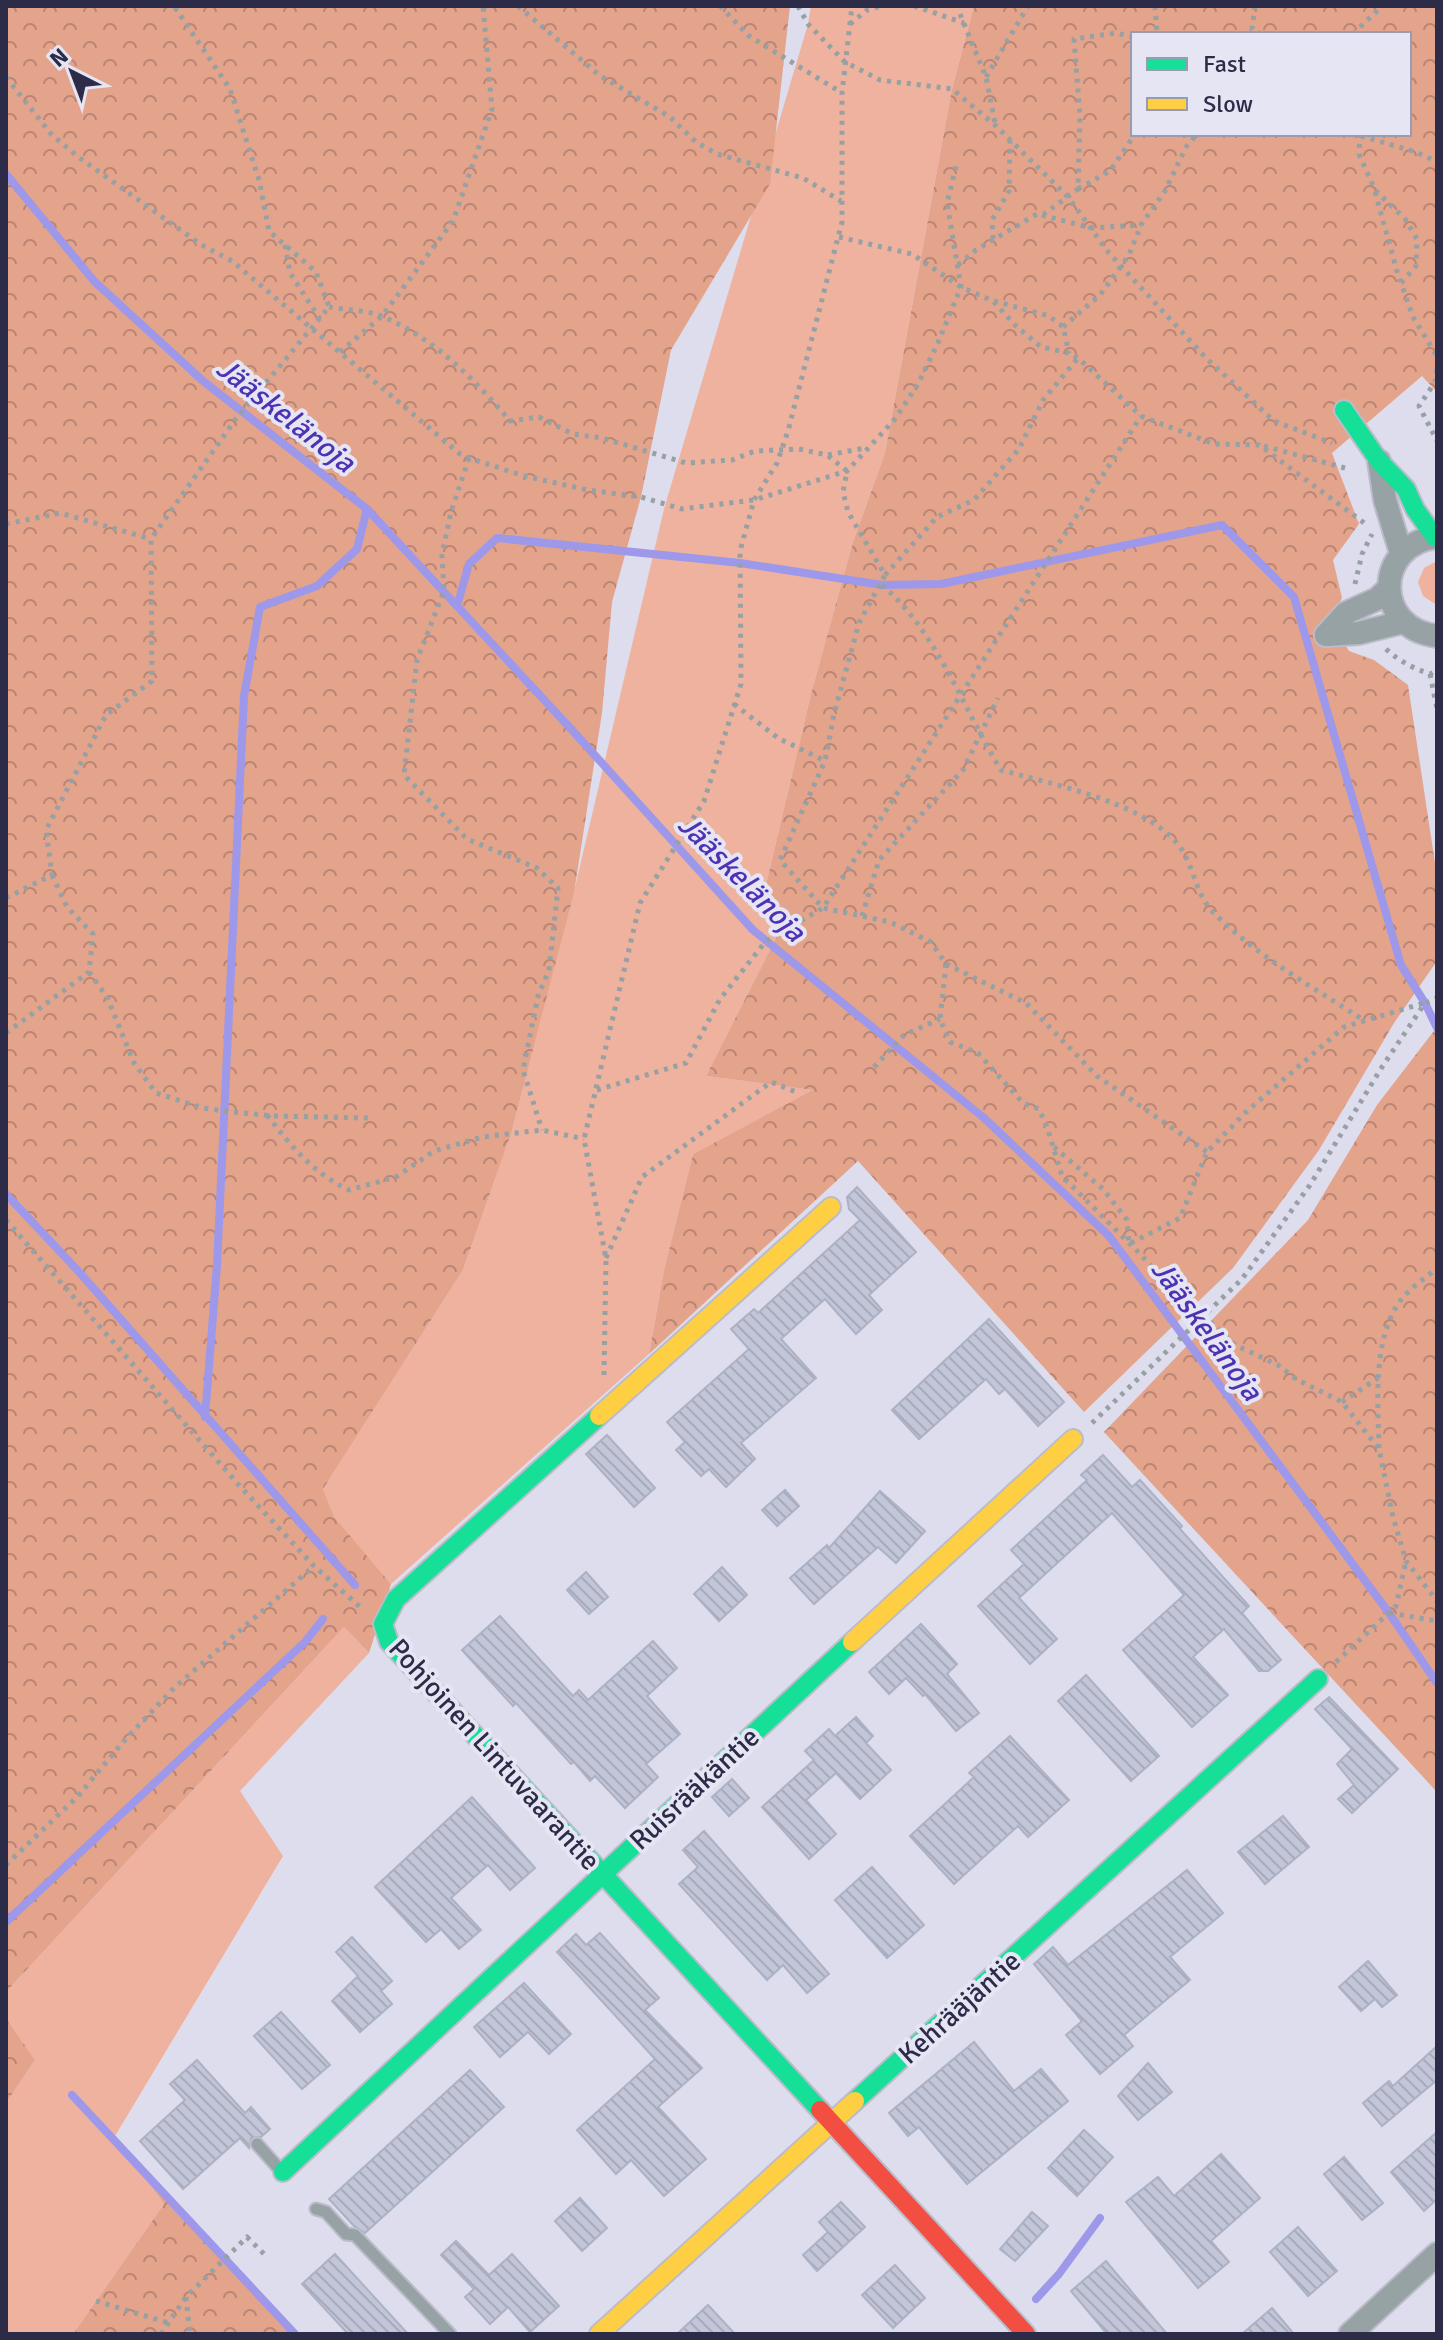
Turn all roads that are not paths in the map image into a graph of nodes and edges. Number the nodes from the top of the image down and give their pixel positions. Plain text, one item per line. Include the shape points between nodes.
1 (1344, 410) dead end
2 (1379, 461) junction
3 (1436, 537) edge
4 (1401, 553) junction
5 (1389, 588) junction
6 (1403, 622) junction
7 (1437, 636) edge
8 (831, 1207) dead end
9 (1073, 1439) road end
10 (1318, 1679) road end
11 (603, 1872) junction
12 (832, 2124) junction
13 (257, 2144) dead end
14 (283, 2172) joint
15 (316, 2209) dead end
16 (1437, 2254) edge
17 (450, 2334) edge
18 (599, 2334) edge
19 (1026, 2334) edge
20 (1350, 2334) edge

1 - 2 street
2 - 3 street via 1406,489
2 - 4 street
3 - 4 street
4 - 5 street
5 - 6 street
5 - 6 street via 1346,613 1326,635
6 - 7 street
8 - 11 street, Pohjoinen Lintuvaarantie via 396,1599 383,1624 389,1642
9 - 11 street, Ruisrääkäntie
10 - 12 street, Kehrääjäntie
11 - 12 street, Pohjoinen Lintuvaarantie
11 - 14 street, Ruisrääkäntie
12 - 18 street, Kehrääjäntie
12 - 19 street, Pohjoinen Lintuvaarantie
13 - 14 lane
15 - 17 lane via 326,2212 346,2234 355,2235
16 - 20 street

